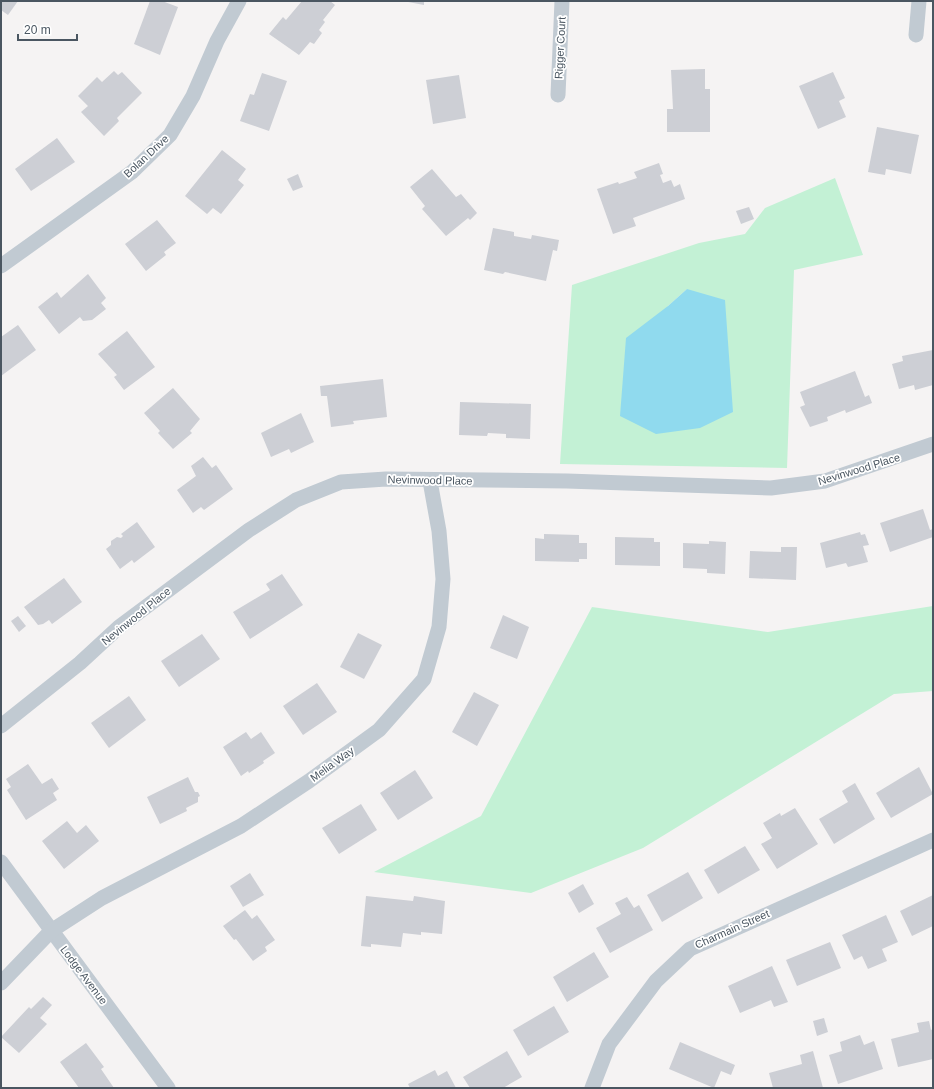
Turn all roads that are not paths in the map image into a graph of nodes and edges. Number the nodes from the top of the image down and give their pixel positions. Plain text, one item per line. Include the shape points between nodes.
1 (239, 1) edge
2 (562, 1) edge
3 (919, 1) edge
4 (916, 35) dead end
5 (558, 95) dead end
6 (1, 266) edge
7 (933, 444) edge
8 (430, 481) junction
9 (1, 726) edge
10 (933, 840) edge
11 (1, 862) edge
12 (51, 931) junction
13 (1, 983) edge
14 (168, 1088) edge
15 (592, 1088) edge

1 - 6 street, Bolan Drive via 217,41 193,96 170,135 132,172
2 - 5 street, Rigger Court
3 - 4 street
7 - 8 street, Nevinwood Place via 826,481 771,488 567,481
8 - 9 street, Nevinwood Place via 386,479 341,482 296,500 249,530 119,627 80,663
8 - 12 street, Melia Way via 439,531 443,579 439,627 424,679 379,730 309,781 241,826 102,898
10 - 15 street, Charmain Street via 690,949 656,981 609,1044
11 - 12 street, Lodge Avenue
12 - 13 street, Melia Way
12 - 14 street, Lodge Avenue

